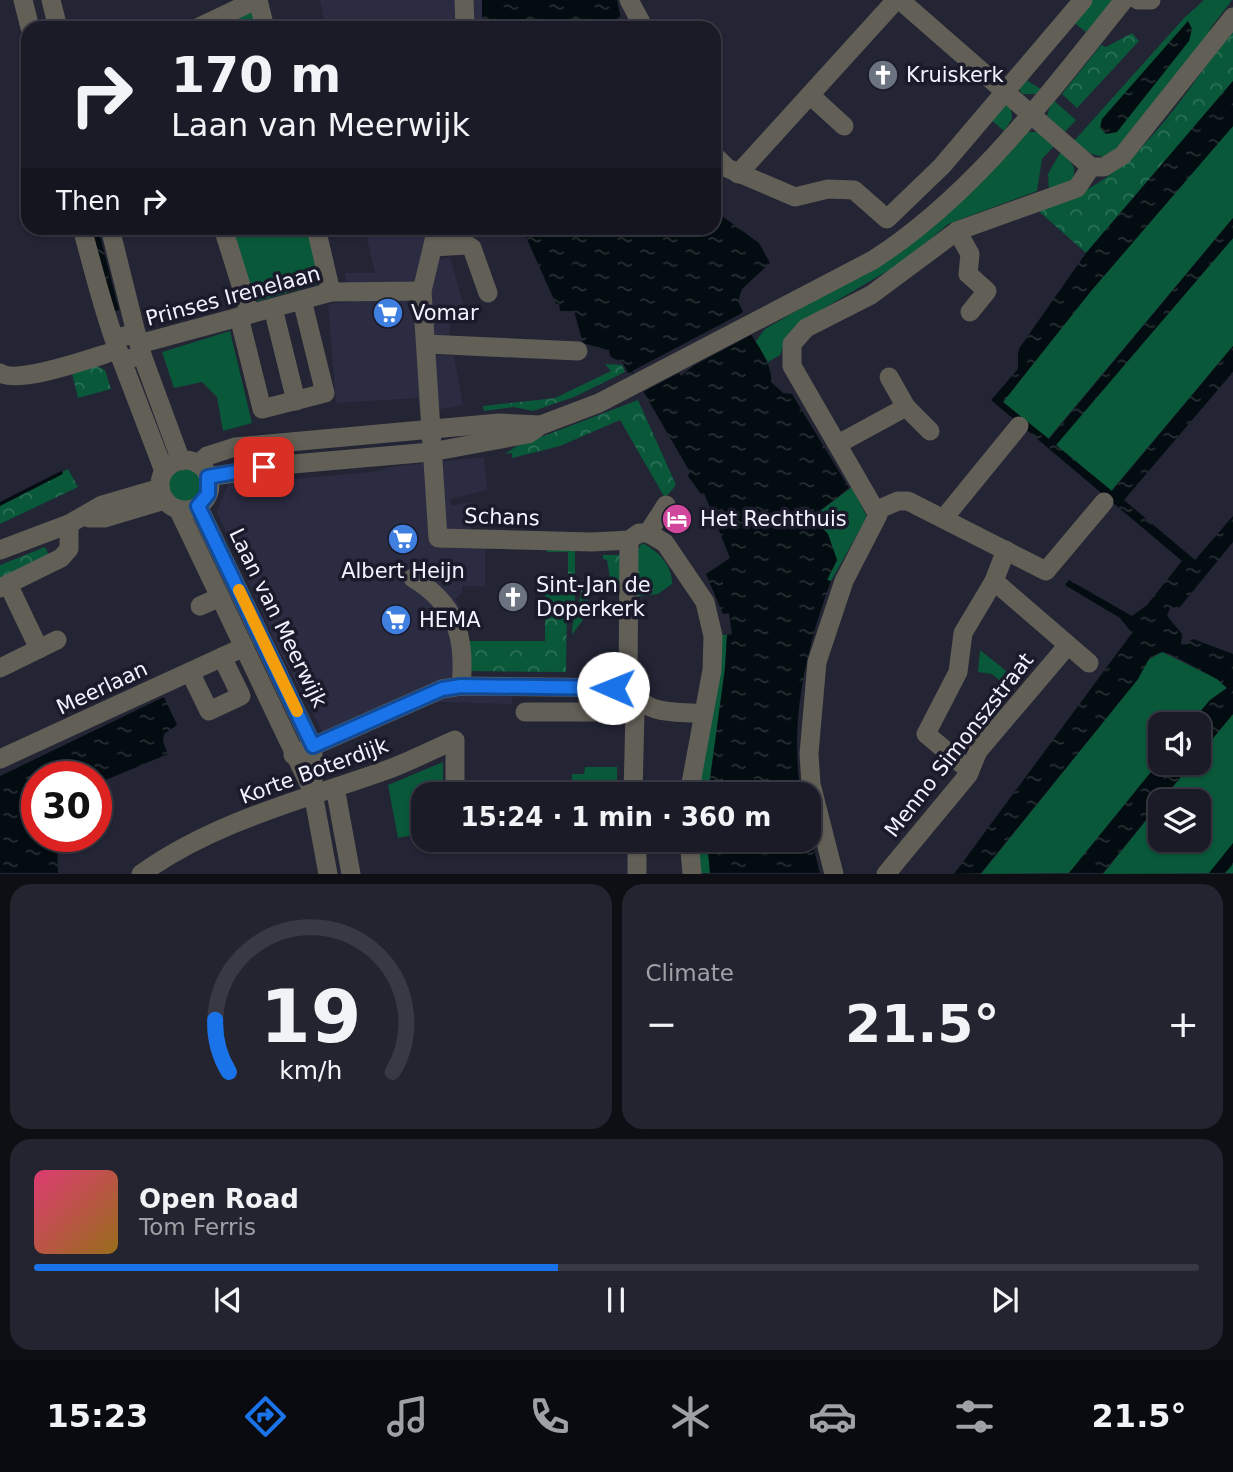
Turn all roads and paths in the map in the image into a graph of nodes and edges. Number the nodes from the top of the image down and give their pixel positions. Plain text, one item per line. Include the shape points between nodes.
1 (23, 0) edge
2 (51, 0) edge
3 (257, 0) edge
4 (464, 0) edge
5 (629, 0) edge
6 (898, 0) edge
7 (1083, 0) edge
8 (1124, 0) edge
9 (1138, 0) edge
10 (1151, 0) edge
11 (1233, 18) edge
12 (28, 21) edge
13 (56, 21) edge
14 (212, 21) edge
15 (263, 21) edge
16 (465, 21) edge
17 (640, 21) edge
18 (1006, 91) junction
19 (810, 95) junction
20 (1031, 114) junction
21 (844, 126) dead end
22 (721, 162) edge
23 (1091, 167) junction
24 (738, 174) junction
25 (957, 230) junction
26 (84, 235) edge
27 (112, 235) edge
28 (225, 235) edge
29 (318, 235) edge
30 (435, 237) edge
31 (422, 291) junction
32 (331, 292) junction
33 (488, 293) dead end
34 (302, 300) junction
35 (273, 307) junction
36 (970, 312) dead end
37 (245, 315) junction
38 (139, 344) junction
39 (426, 344) junction
40 (118, 350) junction
41 (578, 352) dead end
42 (1, 377) edge
43 (889, 377) dead end
44 (296, 401) junction
45 (906, 407) junction
46 (431, 419) junction
47 (541, 425) junction
48 (1019, 426) dead end
49 (930, 431) dead end
50 (838, 444) junction
51 (431, 452) junction
52 (179, 481) junction
53 (1104, 502) dead end
54 (666, 505) dead end
55 (198, 506) junction
56 (877, 510) junction
57 (944, 518) junction
58 (75, 521) junction
59 (648, 533) junction
60 (629, 540) junction
61 (0, 550) edge
62 (1006, 551) junction
63 (414, 578) dead end
64 (994, 581) junction
65 (4, 586) edge
66 (220, 597) junction
67 (200, 606) dead end
68 (57, 640) dead end
69 (1068, 645) junction
70 (244, 647) junction
71 (39, 649) junction
72 (222, 657) junction
73 (1089, 663) dead end
74 (0, 668) edge
75 (190, 672) junction
76 (461, 686) junction
77 (634, 701) junction
78 (525, 712) dead end
79 (703, 714) junction
80 (313, 746) junction
81 (293, 755) junction
82 (0, 760) edge
83 (970, 771) junction
84 (455, 782) edge
85 (633, 782) edge
86 (691, 782) edge
87 (313, 793) junction
88 (337, 799) dead end
89 (639, 852) edge
90 (690, 852) edge
91 (141, 873) edge
92 (328, 873) edge
93 (351, 873) edge
94 (629, 873) edge
95 (640, 873) edge
96 (692, 873) edge
97 (834, 873) edge
98 (886, 873) edge

1 - 12 street
2 - 13 street
3 - 14 street
3 - 15 street
4 - 16 street
5 - 17 street
6 - 18 street
6 - 19 street
7 - 18 street
8 - 20 street
9 - 10 street
11 - 23 street via 1123,155 1104,167
18 - 20 street
18 - 24 street via 942,166 887,219 854,190 828,189 795,197
19 - 21 street
19 - 24 street
20 - 23 street
20 - 47 street via 979,171 878,257 639,384
22 - 24 street
23 - 25 street via 1077,188
25 - 36 street via 970,254 968,274 987,291
25 - 50 street via 871,295 806,327 792,344 792,366
26 - 40 street
27 - 38 street
28 - 37 street
29 - 32 street
30 - 31 street, Schans
30 - 33 street via 472,248
31 - 32 street, Prinses Irenelaan
31 - 39 street, Schans
32 - 34 street, Prinses Irenelaan
34 - 35 street, Prinses Irenelaan
34 - 44 street via 325,393
35 - 37 street, Prinses Irenelaan
35 - 44 street
37 - 38 street, Prinses Irenelaan
37 - 44 street via 262,409
38 - 40 street, Prinses Irenelaan
38 - 52 street
39 - 41 street
39 - 46 street, Schans
40 - 42 street, Prinses Irenelaan via 27,375
40 - 52 street
43 - 45 street
45 - 49 street
45 - 50 street
46 - 47 street
46 - 51 street, Schans
46 - 52 street via 235,447 207,457
47 - 51 street via 528,434
48 - 57 street
50 - 56 street
51 - 52 street via 293,464
51 - 60 street, Schans via 437,540
52 - 55 street
52 - 55 street via 208,494
52 - 58 street via 105,518
52 - 66 street, Laan van Meerwijk
53 - 62 street via 1046,571
54 - 59 street
55 - 80 street, Laan van Meerwijk
56 - 57 street via 903,500
56 - 97 street via 876,522 844,581 817,662 811,784
57 - 62 street
58 - 61 street
58 - 65 street via 69,549 61,558
59 - 60 street, Schans
59 - 79 street via 666,543 705,602 713,636
60 - 77 street
62 - 64 street
63 - 76 street via 452,612 462,653
64 - 69 street
64 - 83 street via 963,633 958,672 926,734
65 - 71 street
66 - 67 street, Laan van Meerwijk
66 - 70 street, Laan van Meerwijk
68 - 71 street
69 - 73 street
69 - 83 street, Menno Simonszstraat via 978,751
70 - 72 street, Laan van Meerwijk
70 - 81 street, Laan van Meerwijk
71 - 74 street
72 - 75 street, Meerlaan
72 - 75 street via 241,696 209,711
75 - 82 street, Meerlaan
76 - 77 street
76 - 80 street via 442,689
77 - 78 street
77 - 79 street via 653,711
77 - 85 street
79 - 86 street
80 - 81 street
80 - 87 street, Laan van Meerwijk
81 - 87 street, Laan van Meerwijk
83 - 98 street, Menno Simonszstraat
84 - 87 street, Korte Boterdijk via 455,740 392,768
87 - 91 street, Korte Boterdijk via 193,842
87 - 92 street, Laan van Meerwijk
88 - 93 street
89 - 95 street
90 - 96 street
94 - 95 street

